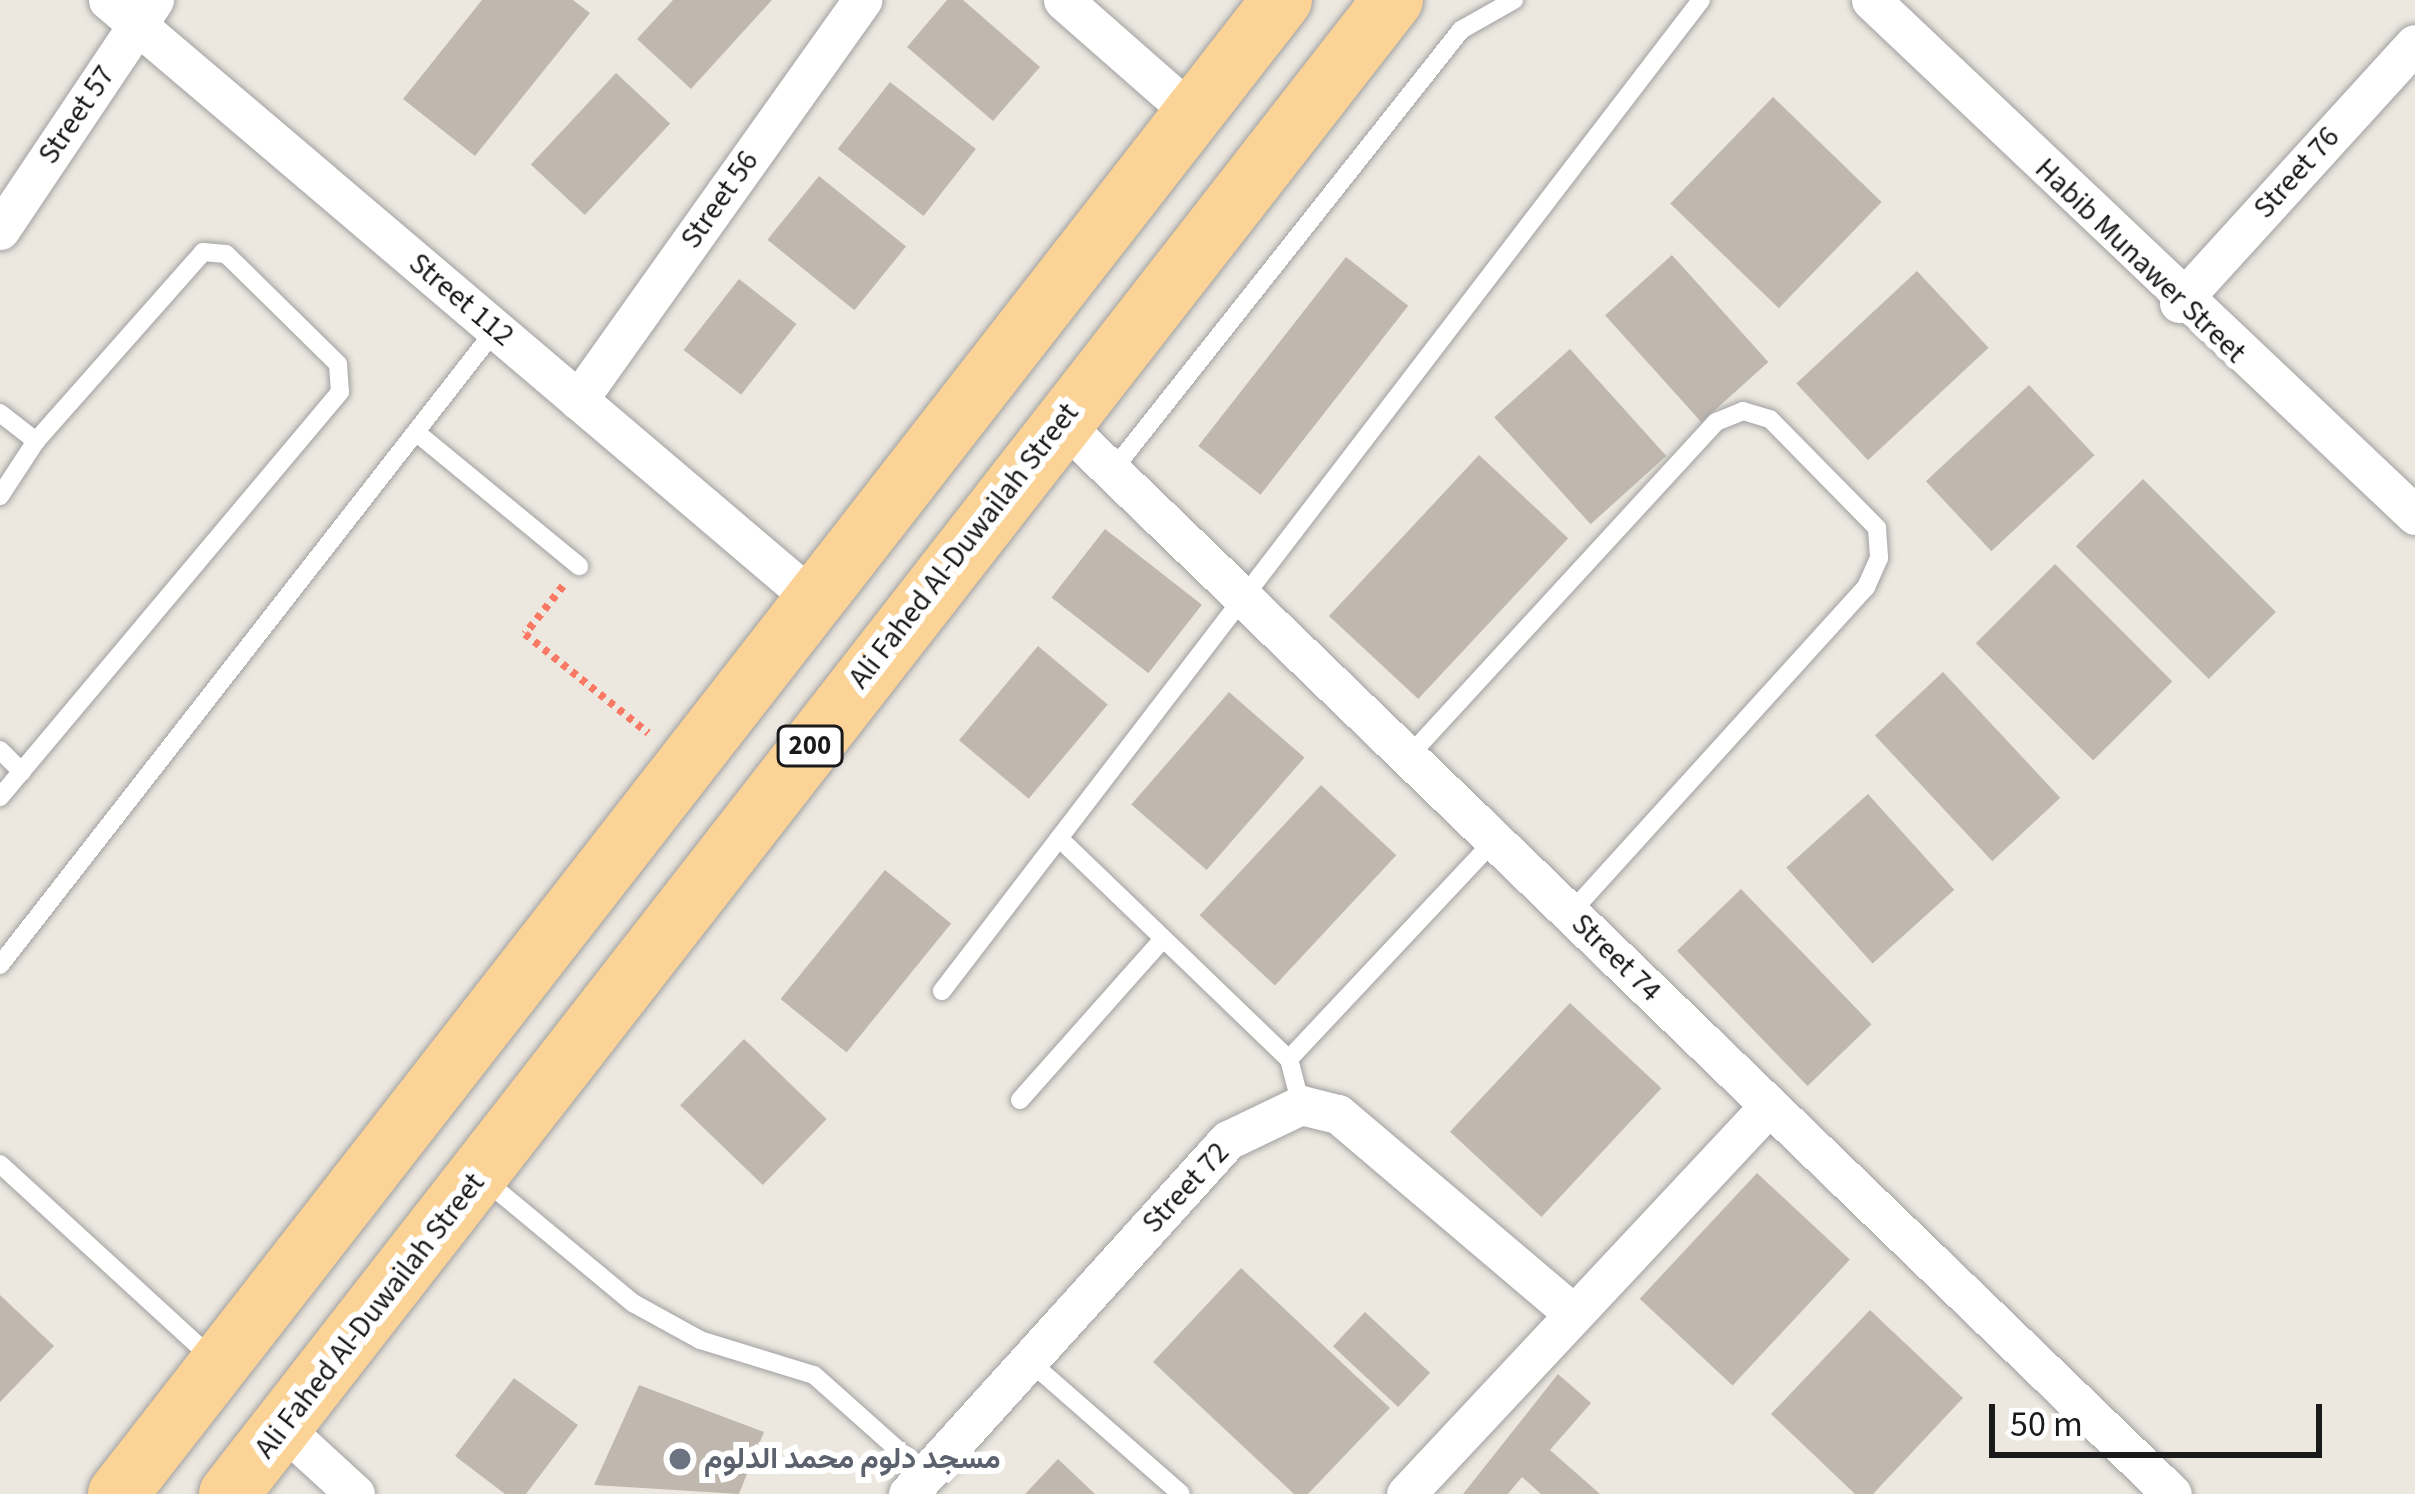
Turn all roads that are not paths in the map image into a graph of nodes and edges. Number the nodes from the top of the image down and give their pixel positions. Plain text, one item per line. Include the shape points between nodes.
1 (862, 0) edge
2 (1063, 0) edge
3 (1282, 0) edge
4 (1393, 0) edge
5 (1514, 0) edge
6 (1701, 0) edge
7 (1871, 0) edge
8 (133, 8) edge
9 (2415, 44) edge
10 (1210, 94) junction
11 (1301, 107) junction
12 (0, 230) edge
13 (2180, 303) junction
14 (496, 329) junction
15 (578, 400) junction
16 (0, 413) edge
17 (1060, 421) junction
18 (417, 433) junction
19 (36, 440) junction
20 (1112, 470) junction
21 (0, 496) edge
22 (2415, 515) edge
23 (579, 566) road end
24 (1244, 596) junction
25 (814, 600) junction
26 (0, 750) edge
27 (1408, 756) junction
28 (22, 772) junction
29 (0, 797) edge
30 (1059, 838) junction
31 (1495, 840) junction
32 (1570, 914) junction
33 (1163, 939) junction
34 (0, 965) edge
35 (942, 991) dead end
36 (1289, 1059) junction
37 (1019, 1100) dead end
38 (1301, 1105) junction
39 (1768, 1106) junction
40 (0, 1164) edge
41 (480, 1176) junction
42 (1568, 1309) junction
43 (1028, 1360) junction
44 (218, 1364) junction
45 (282, 1427) junction
46 (916, 1484) edge
47 (118, 1494) edge
48 (229, 1494) edge
49 (356, 1494) edge
50 (1180, 1494) edge
51 (1406, 1494) edge
52 (2172, 1494) edge

1 - 15 street, Street 56
2 - 10 street
3 - 10 main road, 200
4 - 11 main road, Ali Fahed Al-Duwailah Street / 200
5 - 20 lane via 1461,30
6 - 24 lane
7 - 13 street, Habib Munawer Street
8 - 12 street, Street 57
8 - 14 street, Street 112
9 - 13 street, Street 76
10 - 11 main road via 1267,69
10 - 25 main road, 200
11 - 17 main road, Ali Fahed Al-Duwailah Street / 200
13 - 22 street, Habib Munawer Street
14 - 15 street, Street 112
14 - 18 lane
15 - 25 street, Street 112
16 - 19 lane
17 - 20 street, Street 74
17 - 41 main road, Ali Fahed Al-Duwailah Street / 200
18 - 23 lane
18 - 34 lane
19 - 21 lane
19 - 28 lane via 203,252 226,254 338,364 340,392
20 - 24 street, Street 74
24 - 27 street, Street 74
24 - 30 lane
25 - 44 main road, 200
26 - 28 lane
27 - 31 street, Street 74
27 - 32 lane via 1716,422 1743,411 1770,419 1877,528 1879,558 1866,587
28 - 29 lane
30 - 33 lane
30 - 35 lane
31 - 32 street, Street 74
31 - 36 lane
32 - 39 street, Street 74
33 - 36 lane
33 - 37 lane
36 - 38 lane
38 - 42 street via 1338,1114
38 - 43 street, Street 72 via 1228,1140
39 - 42 street
39 - 52 street, Street 74
40 - 44 lane
41 - 45 main road, Ali Fahed Al-Duwailah Street / 200
41 - 46 lane via 633,1303 700,1340 814,1376
42 - 51 street
43 - 46 street, Street 72
43 - 50 lane
44 - 47 main road, 200
45 - 48 main road, Ali Fahed Al-Duwailah Street / 200
45 - 49 street

